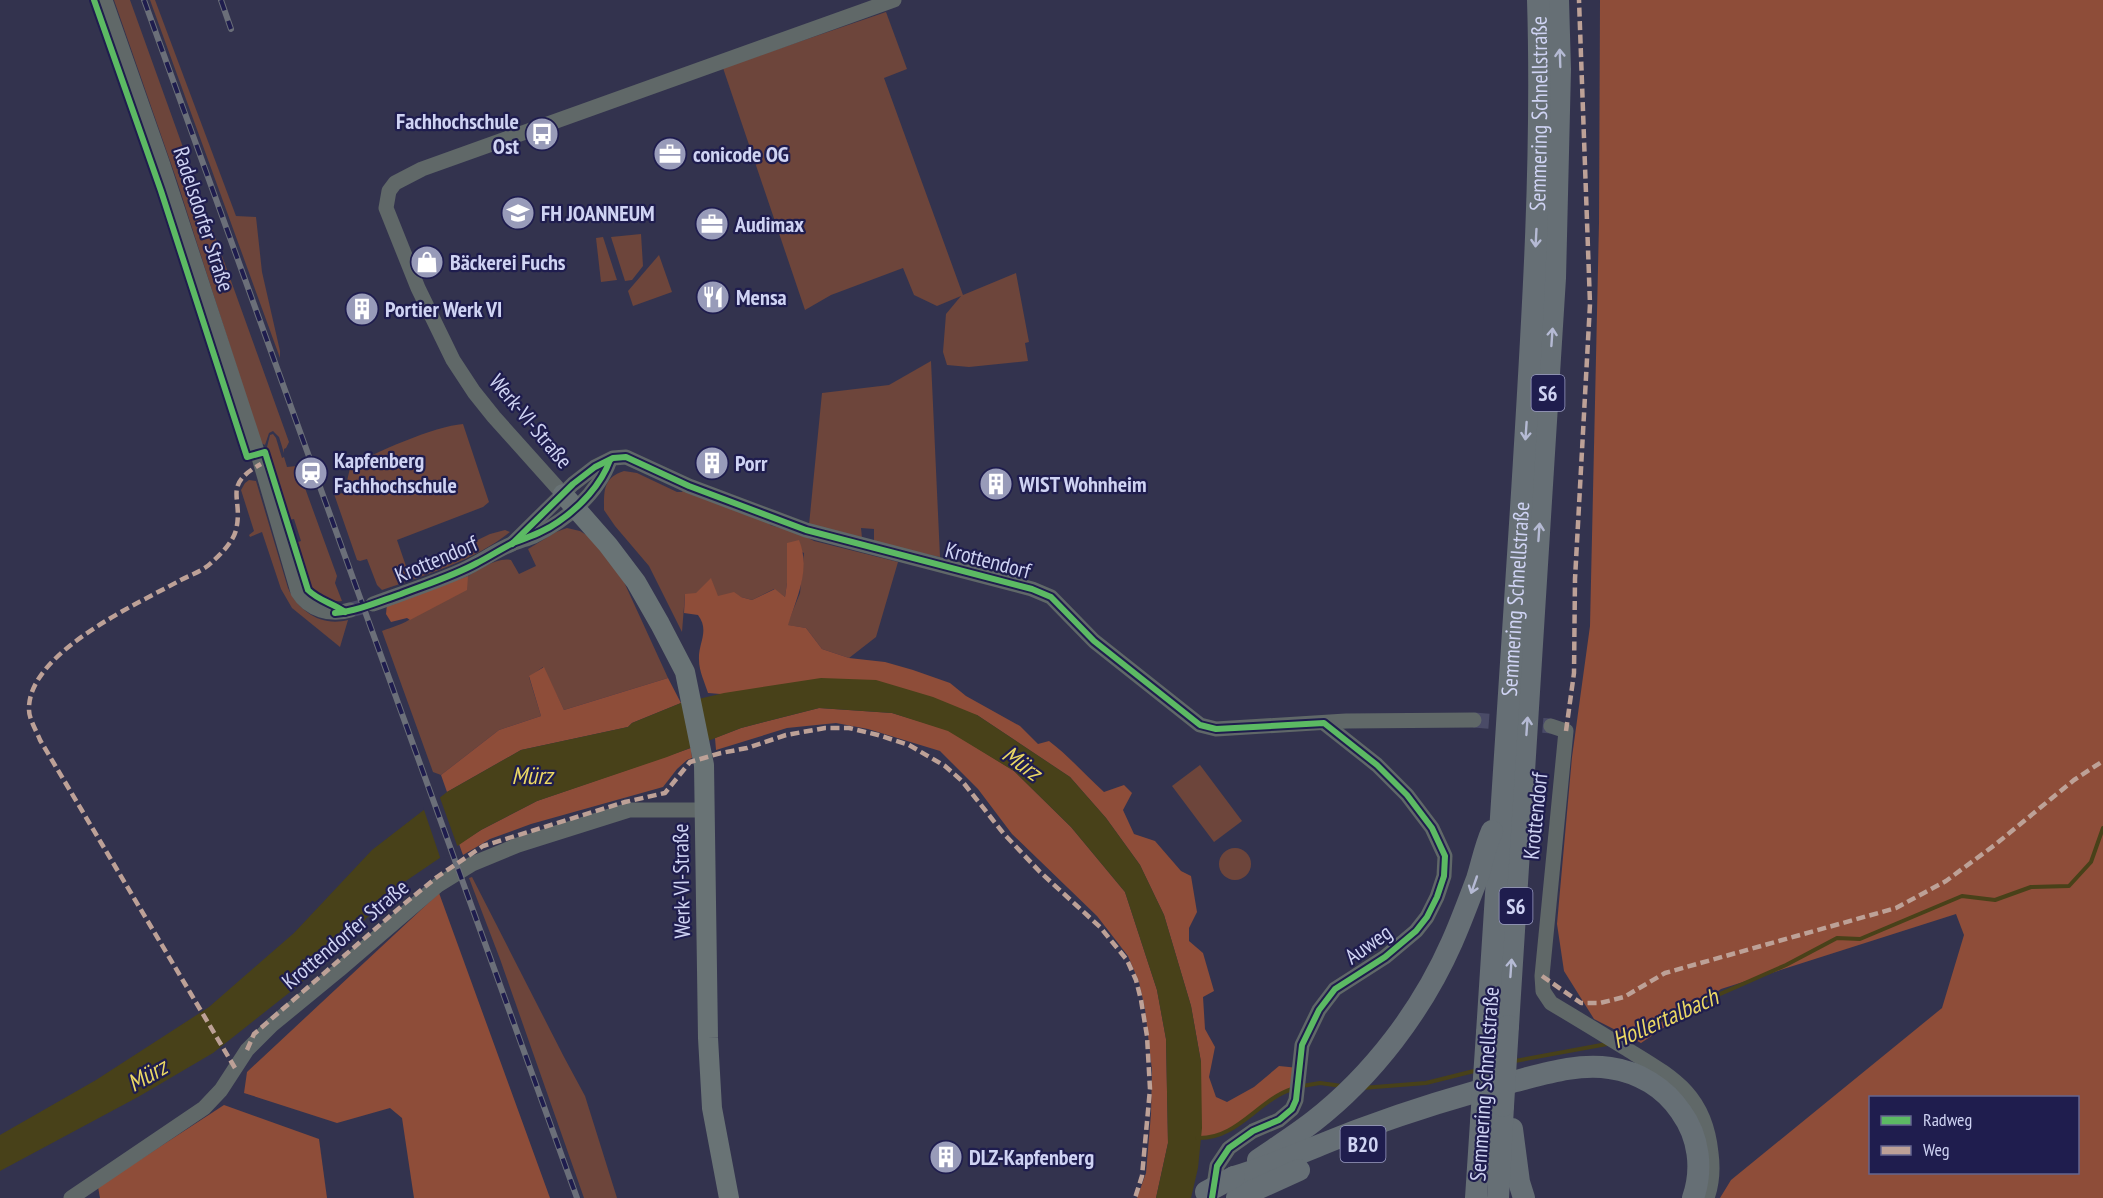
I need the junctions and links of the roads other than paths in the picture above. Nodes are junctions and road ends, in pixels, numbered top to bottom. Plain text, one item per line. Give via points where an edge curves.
1 (105, 0) edge
2 (894, 0) edge
3 (1538, 0) edge
4 (1558, 0) edge
5 (569, 501) junction
6 (373, 604) tunnel mouth
7 (350, 610) tunnel mouth
8 (1474, 720) tunnel mouth
9 (1324, 723) junction
10 (1551, 726) dead end
11 (704, 810) junction
12 (1501, 811) junction
13 (1497, 1029) junction
14 (1492, 1106) junction
15 (1235, 1188) edge
16 (71, 1198) edge
17 (729, 1198) edge
18 (1194, 1198) edge
19 (1212, 1198) edge
20 (1476, 1198) edge
21 (1498, 1198) edge
22 (1524, 1198) edge
23 (1677, 1198) edge
24 (1693, 1198) edge
25 (1707, 1198) edge

1 - 7 street, Radelsdorfer Straße via 258,454 298,592 322,610
2 - 5 street, Werk-VI-Straße via 422,169 395,183 389,191 386,208 453,360 482,403
3 -> 12 highway, Semmering Schnellstraße / S6 via 1537,218
13 -> 4 highway, Semmering Schnellstraße / S6 via 1555,278
5 - 6 street, Krottendorf via 551,527 531,538 461,571
5 - 9 street, Krottendorf via 598,484 611,459 634,459 689,486 814,532 1051,597 1094,641 1200,725 1216,729
5 - 11 main road, Werk-VI-Straße via 636,582 684,672 704,765
8 - 9 street, Krottendorf
9 - 19 street, Auweg via 1377,765 1407,795 1441,847 1445,856 1444,876 1427,917 1416,931 1385,957 1335,989 1319,1010 1302,1045 1292,1109 1229,1148 1217,1166
10 - 25 street, Krottendorf via 1566,731 1543,991 1551,1003 1677,1081 1694,1101 1705,1120 1712,1162
11 - 16 street, Krottendorfer Straße via 629,810 518,845 472,864 438,885 272,1025 204,1107
11 - 17 main road, Werk-VI-Straße via 711,1096
12 - 13 highway, Semmering Schnellstraße / S6
12 -> 15 highway via 1486,844 1466,909 1438,970 1408,1021 1338,1100
13 - 14 highway, Semmering Schnellstraße / S6, bridge
14 - 15 highway, B20 via 1363,1128 1268,1167
14 - 20 highway, Semmering Schnellstraße / S6
14 - 21 highway, Semmering Schnellstraße / S6
14 - 22 highway via 1513,1130
14 - 23 highway via 1583,1082 1613,1083 1641,1093 1663,1112 1677,1133 1684,1160
14 - 24 highway via 1565,1069 1612,1068 1640,1076 1667,1094 1692,1131 1699,1160
15 - 18 highway, B20, bridge

